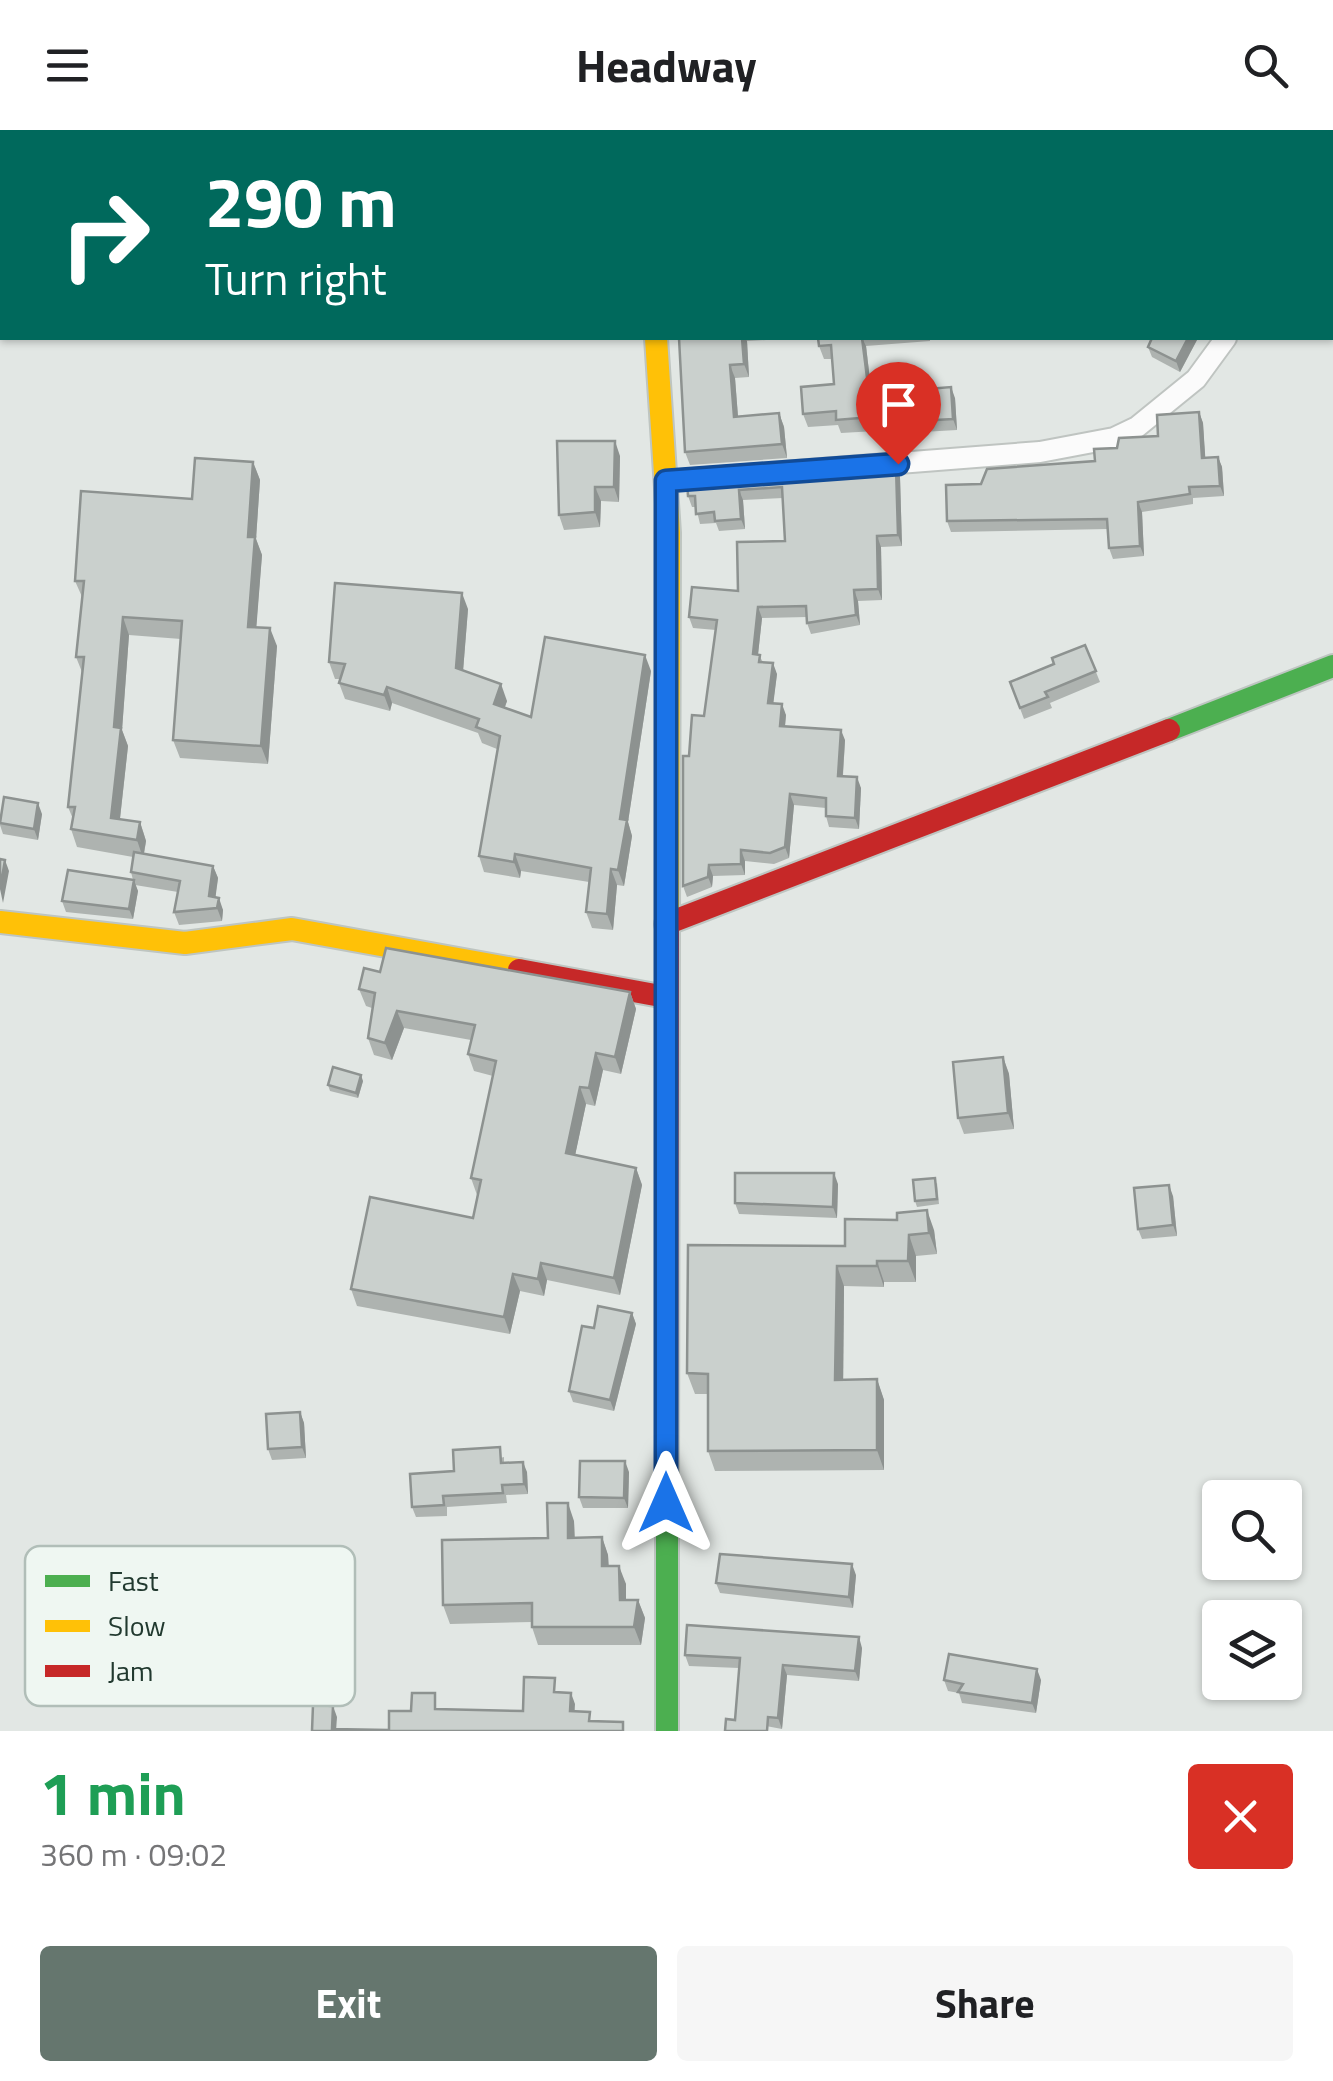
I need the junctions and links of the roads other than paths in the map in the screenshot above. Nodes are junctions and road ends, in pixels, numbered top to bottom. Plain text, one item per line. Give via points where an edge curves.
1 (656, 340) edge
2 (1225, 340) edge
3 (666, 481) junction
4 (1333, 666) edge
5 (0, 922) edge
6 (666, 924) junction
7 (666, 998) junction
8 (666, 1731) edge

1 - 3 main road
2 - 3 street via 1196,380 1114,438 1040,452
3 - 6 main road
4 - 6 main road
5 - 7 main road via 184,944 292,929
6 - 7 main road
7 - 8 main road

